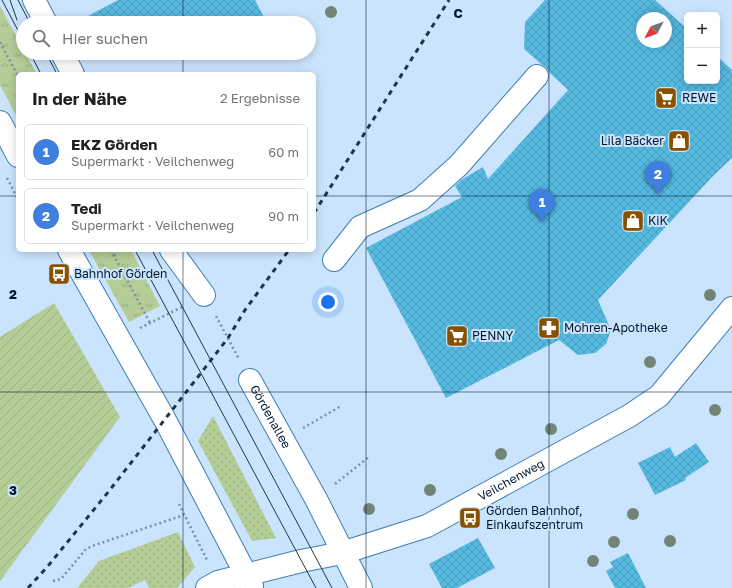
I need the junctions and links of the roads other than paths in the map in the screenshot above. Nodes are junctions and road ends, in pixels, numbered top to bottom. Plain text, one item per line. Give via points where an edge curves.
1 (34, 0) edge
2 (42, 16) edge
3 (66, 60) edge
4 (72, 72) edge
5 (537, 76) dead end
6 (0, 122) edge
7 (8, 156) edge
8 (70, 252) edge
9 (173, 252) edge
10 (334, 260) dead end
11 (204, 295) road end
12 (732, 308) edge
13 (250, 380) road end
14 (342, 553) junction
15 (249, 581) edge
16 (207, 588) edge
17 (361, 588) edge

1 - 2 street
3 - 4 street
5 - 10 street via 459,165 420,200 360,227
6 - 7 street
8 - 15 street via 165,420
9 - 11 street
12 - 14 street, Veilchenweg via 659,396 629,416 427,526
13 - 14 street, Gördenallee via 316,499
14 - 15 street, Veilchenweg
14 - 17 street, Gördenallee
15 - 16 street, Veilchenweg via 218,582

